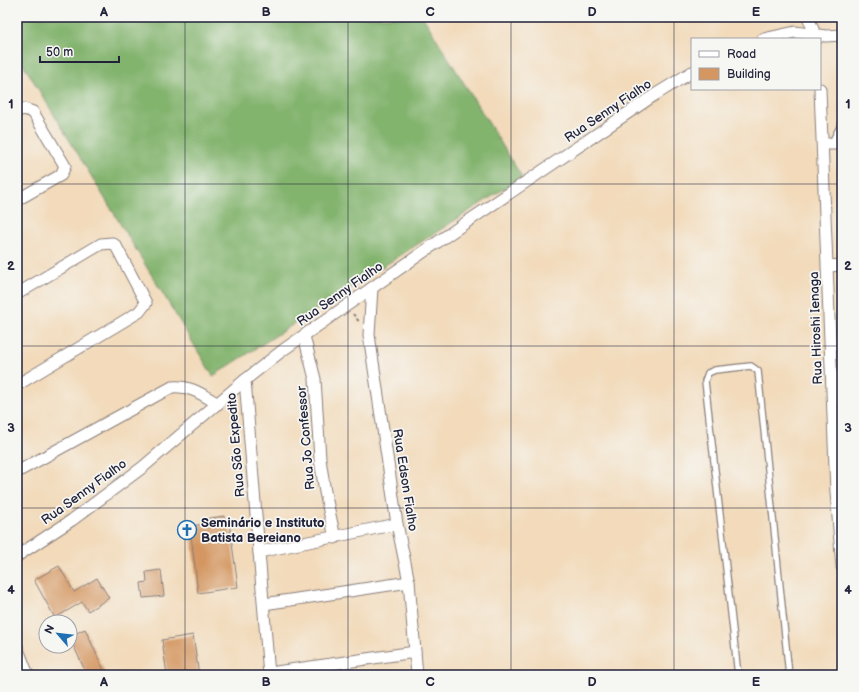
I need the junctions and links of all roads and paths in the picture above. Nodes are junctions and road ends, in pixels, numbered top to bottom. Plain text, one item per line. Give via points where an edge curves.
1 (808, 17) edge
2 (842, 35) edge
3 (816, 37) edge
4 (768, 38) edge
5 (691, 73) edge
6 (820, 90) edge
7 (17, 111) edge
8 (842, 123) edge
9 (832, 144) edge
10 (17, 200) edge
11 (842, 265) edge
12 (828, 266) junction
13 (372, 288) junction
14 (17, 294) edge
15 (347, 306) junction
16 (369, 335) junction
17 (304, 336) junction
18 (837, 378) edge
19 (245, 380) junction
20 (17, 385) edge
21 (218, 404) junction
22 (17, 472) edge
23 (839, 492) edge
24 (397, 524) junction
25 (335, 538) junction
26 (259, 552) junction
27 (17, 556) edge
28 (842, 567) edge
29 (409, 582) junction
30 (264, 604) junction
31 (17, 647) edge
32 (414, 652) junction
33 (269, 674) edge
34 (28, 675) edge
35 (417, 675) edge
36 (738, 675) edge
37 (789, 675) edge

1 - 3 street
2 - 3 street
3 - 4 street via 804,32 795,32
5 - 13 street, Rua Senny Fialho
6 - 9 street, Rua Hiroshi Ienaga
7 - 10 street via 24,109 33,112 65,166 61,175
8 - 9 lane
9 - 12 street, Rua Hiroshi Ienaga
11 - 12 street
12 - 18 street, Rua Hiroshi Ienaga
13 - 15 street, Rua Senny Fialho
13 - 16 street, Rua Edson Fialho
14 - 20 street via 101,244 112,243 146,299 144,308 139,312
15 - 16 path
15 - 17 street, Rua Senny Fialho
16 - 24 street, Rua Edson Fialho
17 - 19 street, Rua Senny Fialho
17 - 25 street, Rua Jo Confessor via 315,379 320,459
18 - 23 street, Rua Hiroshi Ienaga
19 - 21 street, Rua Senny Fialho
19 - 26 street, Rua São Expedito
21 - 22 street via 191,389 182,386 172,387
21 - 27 street, Rua Senny Fialho via 143,467 72,520
23 - 28 street, Rua Hiroshi Ienaga
24 - 25 street
24 - 29 street, Rua Edson Fialho
25 - 26 street
26 - 30 street, Rua São Expedito
29 - 30 street
29 - 32 street, Rua Edson Fialho
30 - 33 street, Rua São Expedito
31 - 34 street
32 - 33 street
32 - 35 street, Rua Edson Fialho
36 - 37 lane via 705,376 716,370 751,366 758,371

